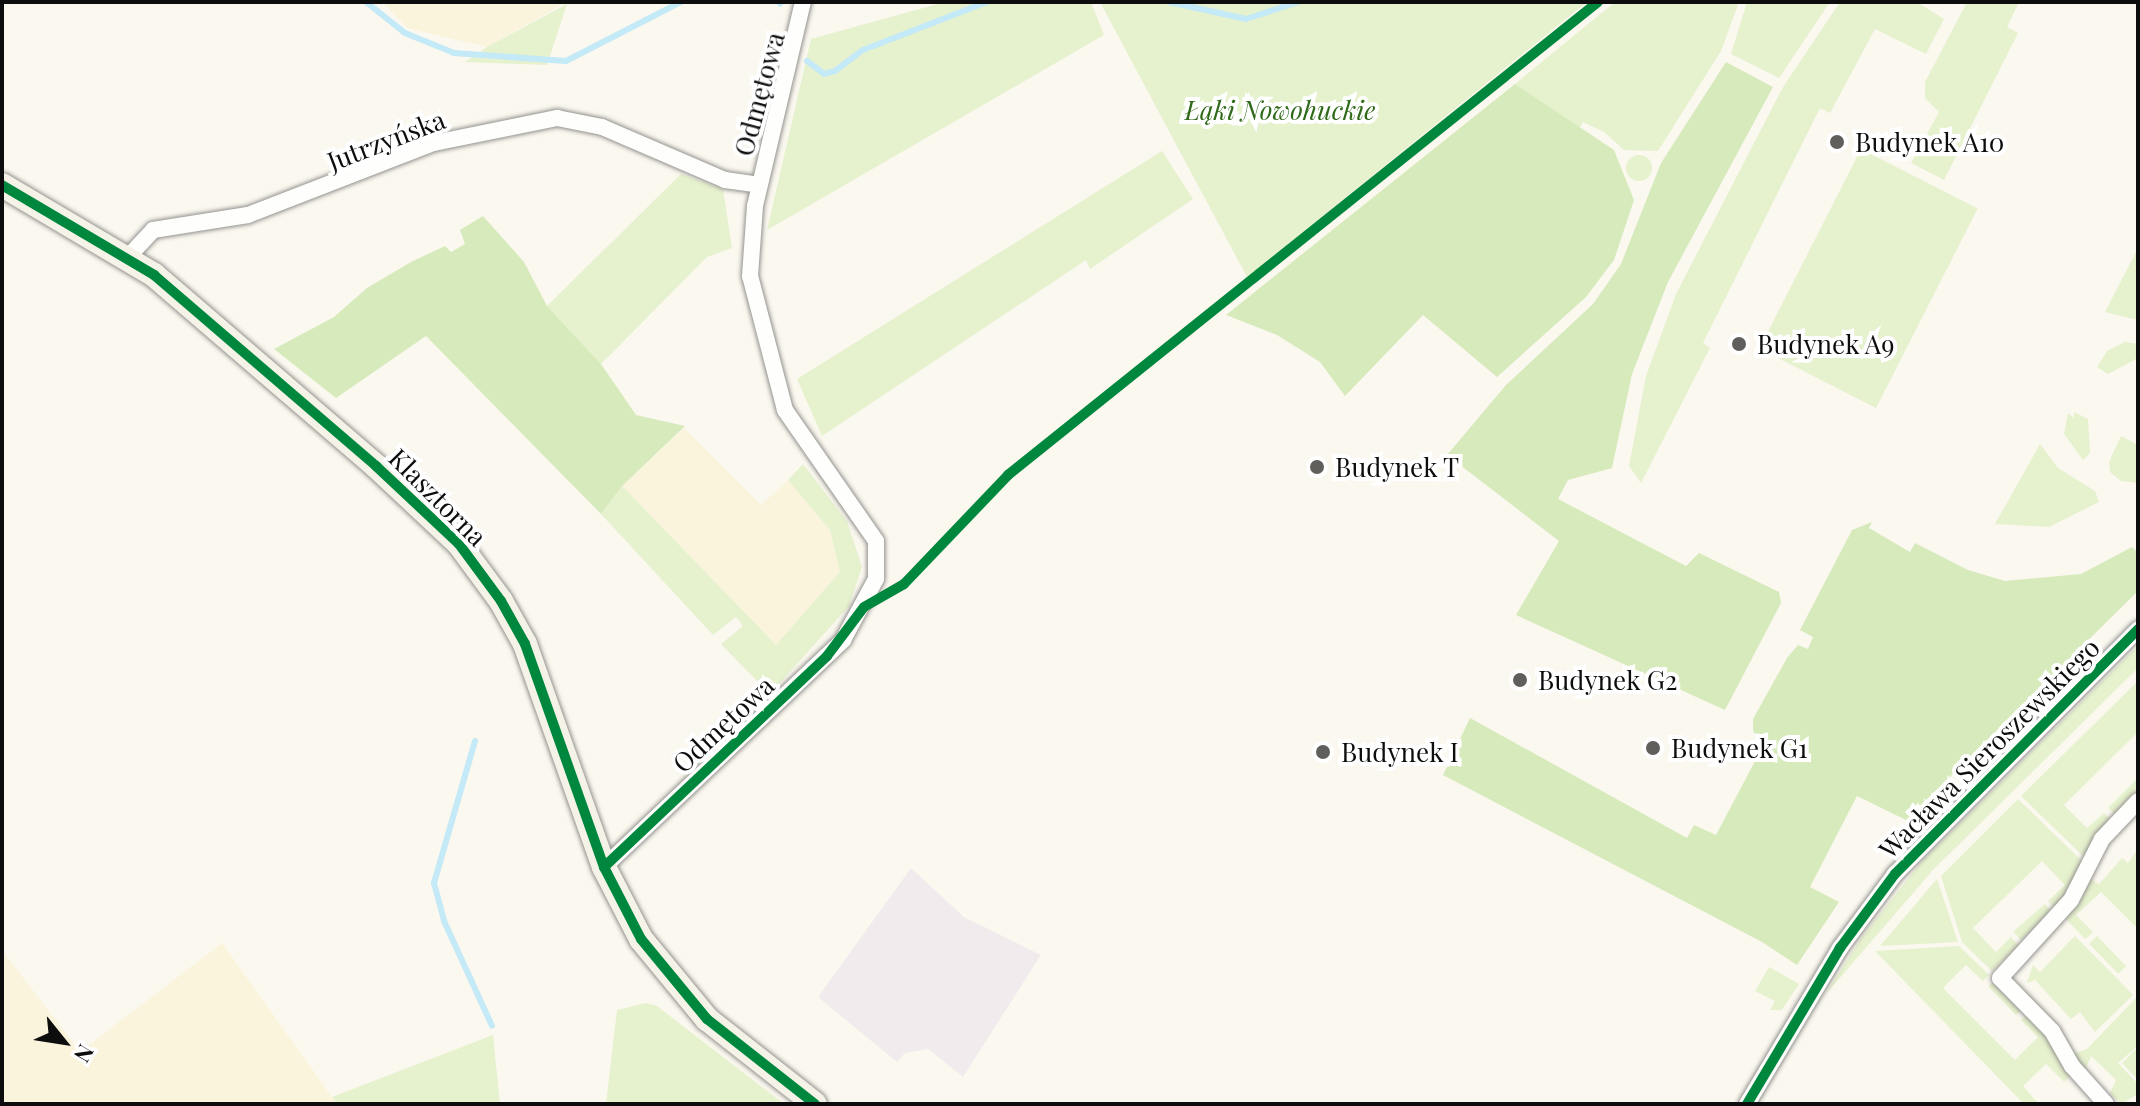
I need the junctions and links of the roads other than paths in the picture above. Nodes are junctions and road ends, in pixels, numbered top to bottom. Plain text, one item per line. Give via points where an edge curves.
1 (803, 2) edge
2 (2, 185) edge
3 (760, 185) junction
4 (128, 257) junction
5 (2138, 629) edge
6 (2138, 801) edge
7 (604, 867) junction
8 (1749, 1103) edge
9 (815, 1104) edge
10 (2106, 1104) edge

1 - 3 street, Odmętowa
2 - 4 street, Klasztorna
3 - 4 street, Jutrzyńska via 725,180 602,127 557,118 434,143 248,215 153,230
3 - 7 street, Odmętowa via 750,276 773,378 793,426 876,541 876,579 843,640
4 - 7 street, Klasztorna via 376,466 472,560 532,660
5 - 8 street, Wacława Sieroszewskiego via 1895,874 1840,948
6 - 10 street via 2102,839 2071,900 2000,978 2052,1031 2072,1066
7 - 9 street, Klasztorna via 641,939 689,1000 737,1046

